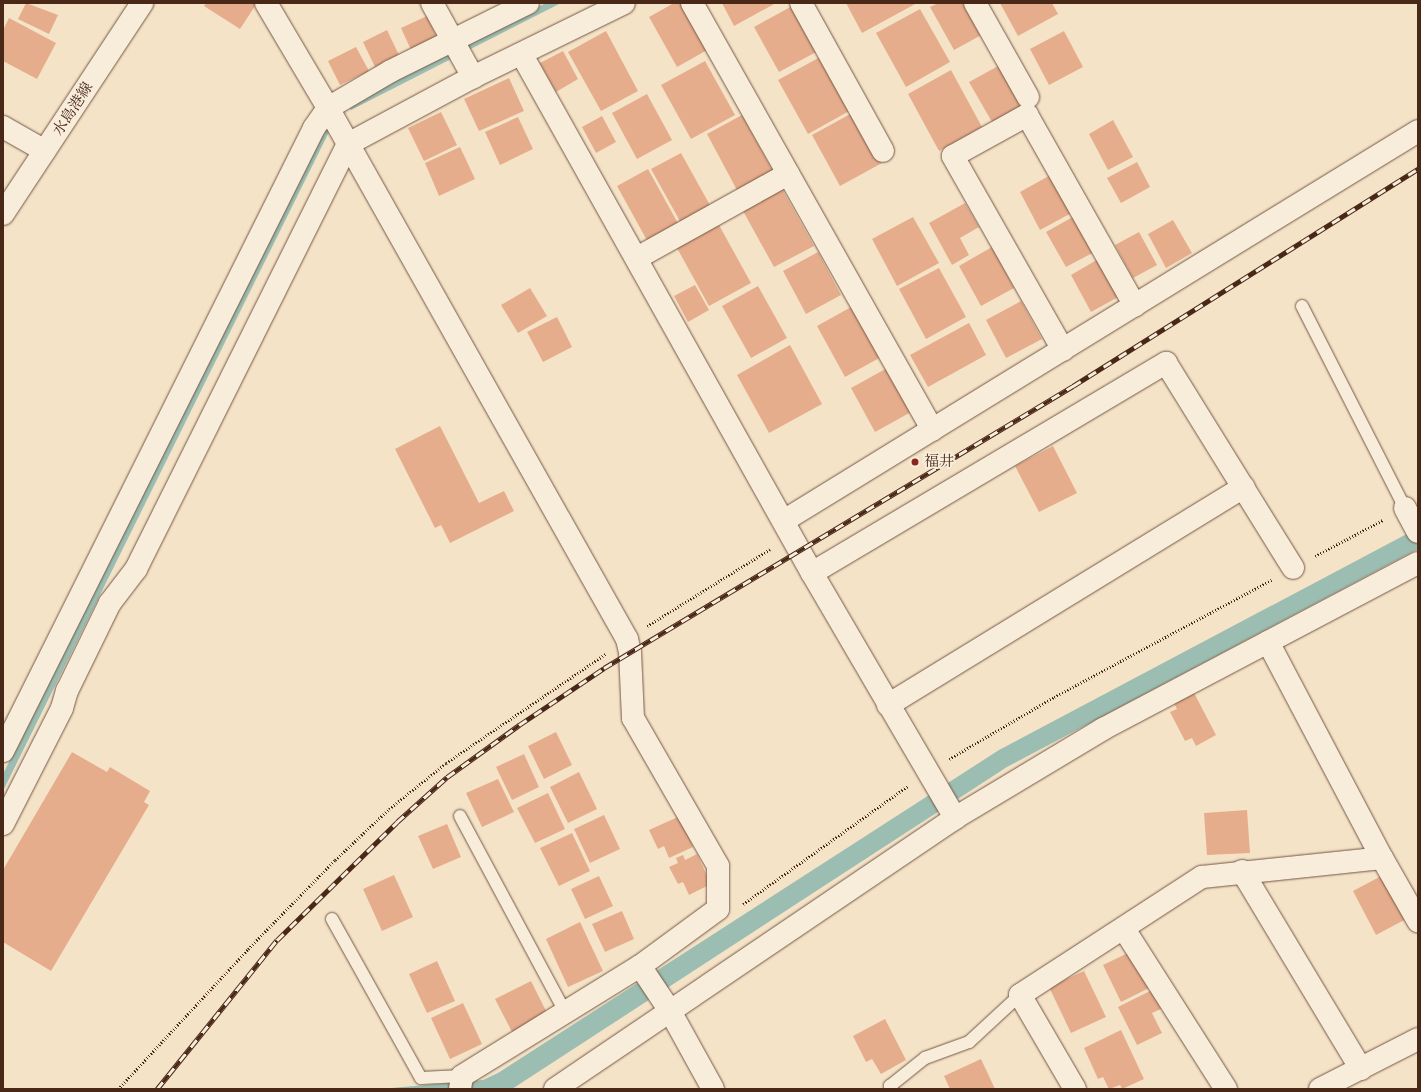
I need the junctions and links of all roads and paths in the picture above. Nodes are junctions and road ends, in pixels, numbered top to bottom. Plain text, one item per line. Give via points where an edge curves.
1 (142, 3) edge
2 (266, 3) edge
3 (432, 3) edge
4 (528, 3) edge
5 (624, 3) edge
6 (692, 3) edge
7 (801, 3) edge
8 (975, 3) edge
9 (462, 55) junction
10 (522, 55) junction
11 (1028, 97) dead end
12 (328, 108) junction
13 (3, 126) edge
14 (1418, 131) edge
15 (348, 144) junction
16 (45, 151) junction
17 (883, 151) dead end
18 (788, 174) junction
19 (3, 214) edge
20 (637, 258) junction
21 (1135, 306) junction
22 (1302, 306) dead end
23 (1062, 350) junction
24 (933, 430) junction
25 (1244, 487) junction
26 (1411, 519) edge
27 (788, 528) junction
28 (1418, 564) edge
29 (1293, 568) junction
30 (812, 572) junction
31 (626, 639) junction
32 (1268, 642) junction
33 (888, 705) junction
34 (3, 751) edge
35 (930, 777) junction
36 (953, 815) junction
37 (460, 816) dead end
38 (3, 824) edge
39 (1382, 858) junction
40 (1242, 871) junction
41 (718, 910) junction
42 (332, 919) dead end
43 (1418, 921) edge
44 (1124, 929) junction
45 (643, 969) junction
46 (1020, 995) junction
47 (667, 1008) junction
48 (565, 1012) junction
49 (1418, 1040) edge
50 (1361, 1069) junction
51 (461, 1082) edge
52 (888, 1088) edge
53 (118, 1089) edge
54 (555, 1089) edge
55 (713, 1089) edge
56 (1075, 1089) edge
57 (1226, 1089) edge
58 (1320, 1089) edge

1 - 16 street, 水島港線
2 - 12 street
3 - 9 street
4 - 9 street
5 - 10 street
6 - 18 street
7 - 17 street
8 - 11 street
9 - 10 street
9 - 12 street via 391,71
9 - 15 street
10 - 20 street
12 - 15 street
12 - 34 street via 314,128
13 - 16 street
14 - 21 street
15 - 31 street
15 - 38 street via 136,569 110,603 67,691 62,708
16 - 19 street, 水島港線
18 - 20 street
18 - 24 street
20 - 27 street
21 - 23 street
21 - 23 street via 1027,115 953,156
22 - 26 lane
23 - 24 street
24 - 27 street
25 - 29 street
25 - 30 street via 1166,363
25 - 33 street
26 - 29 path
27 - 30 street
27 - 31 path
28 - 32 street
29 - 35 path via 1054,697
30 - 33 street
31 - 41 street via 630,652 633,718 718,866
31 - 53 path via 446,763 389,809 248,949
32 - 36 street via 1103,729
32 - 39 street
33 - 35 street
35 - 36 street
35 - 41 path via 736,909
36 - 47 street
37 - 48 lane
39 - 40 street
39 - 43 street
40 - 44 street via 1202,877
40 - 50 street
41 - 45 street
42 - 51 lane via 421,1078
44 - 46 street
44 - 57 street
45 - 47 street
45 - 48 street
46 - 52 lane via 969,1042 925,1058
46 - 56 street
47 - 54 street
47 - 55 street
48 - 51 street
49 - 50 street
50 - 58 street

